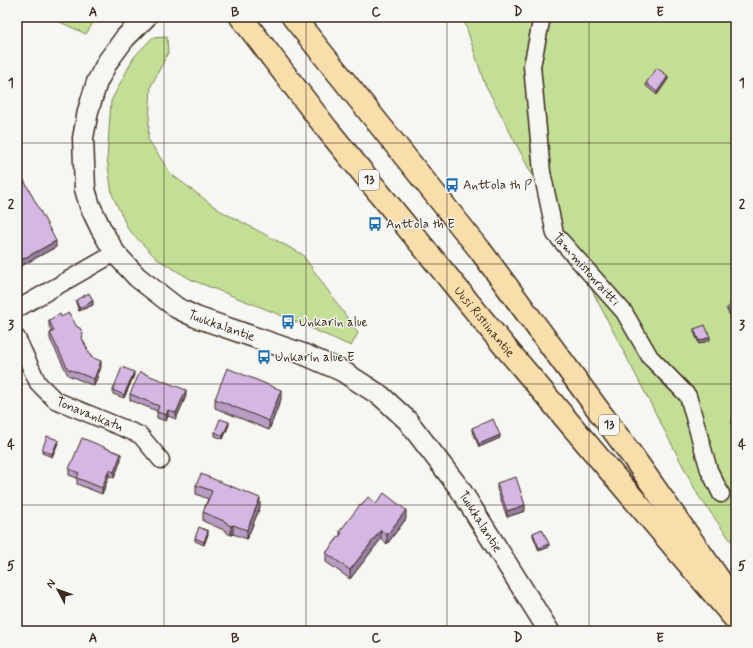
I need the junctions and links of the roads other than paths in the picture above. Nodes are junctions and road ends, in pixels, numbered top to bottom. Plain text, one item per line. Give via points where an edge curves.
1 (146, 17) edge
2 (240, 17) edge
3 (293, 17) edge
4 (542, 17) edge
5 (115, 253) junction
6 (17, 309) edge
7 (17, 338) edge
8 (161, 460) dead end
9 (721, 494) dead end
10 (736, 602) edge
11 (736, 620) edge
12 (549, 631) edge

1 - 5 street, Tuukkalantie via 108,60 97,82 83,138 85,189 100,229
2 - 11 highway, Uusi Ristiinantie / 13 via 327,129 500,341
3 - 10 highway, 13 via 480,250
4 - 9 street, Tammistonraitti via 532,66 542,172 555,234 624,312 650,357 688,396 709,470
5 - 6 street
5 - 12 street, Tuukkalantie via 137,277 178,308 196,317 303,354 342,371 381,396 407,420 460,489
7 - 8 street, Tonavankatu via 38,382 55,400 140,435

